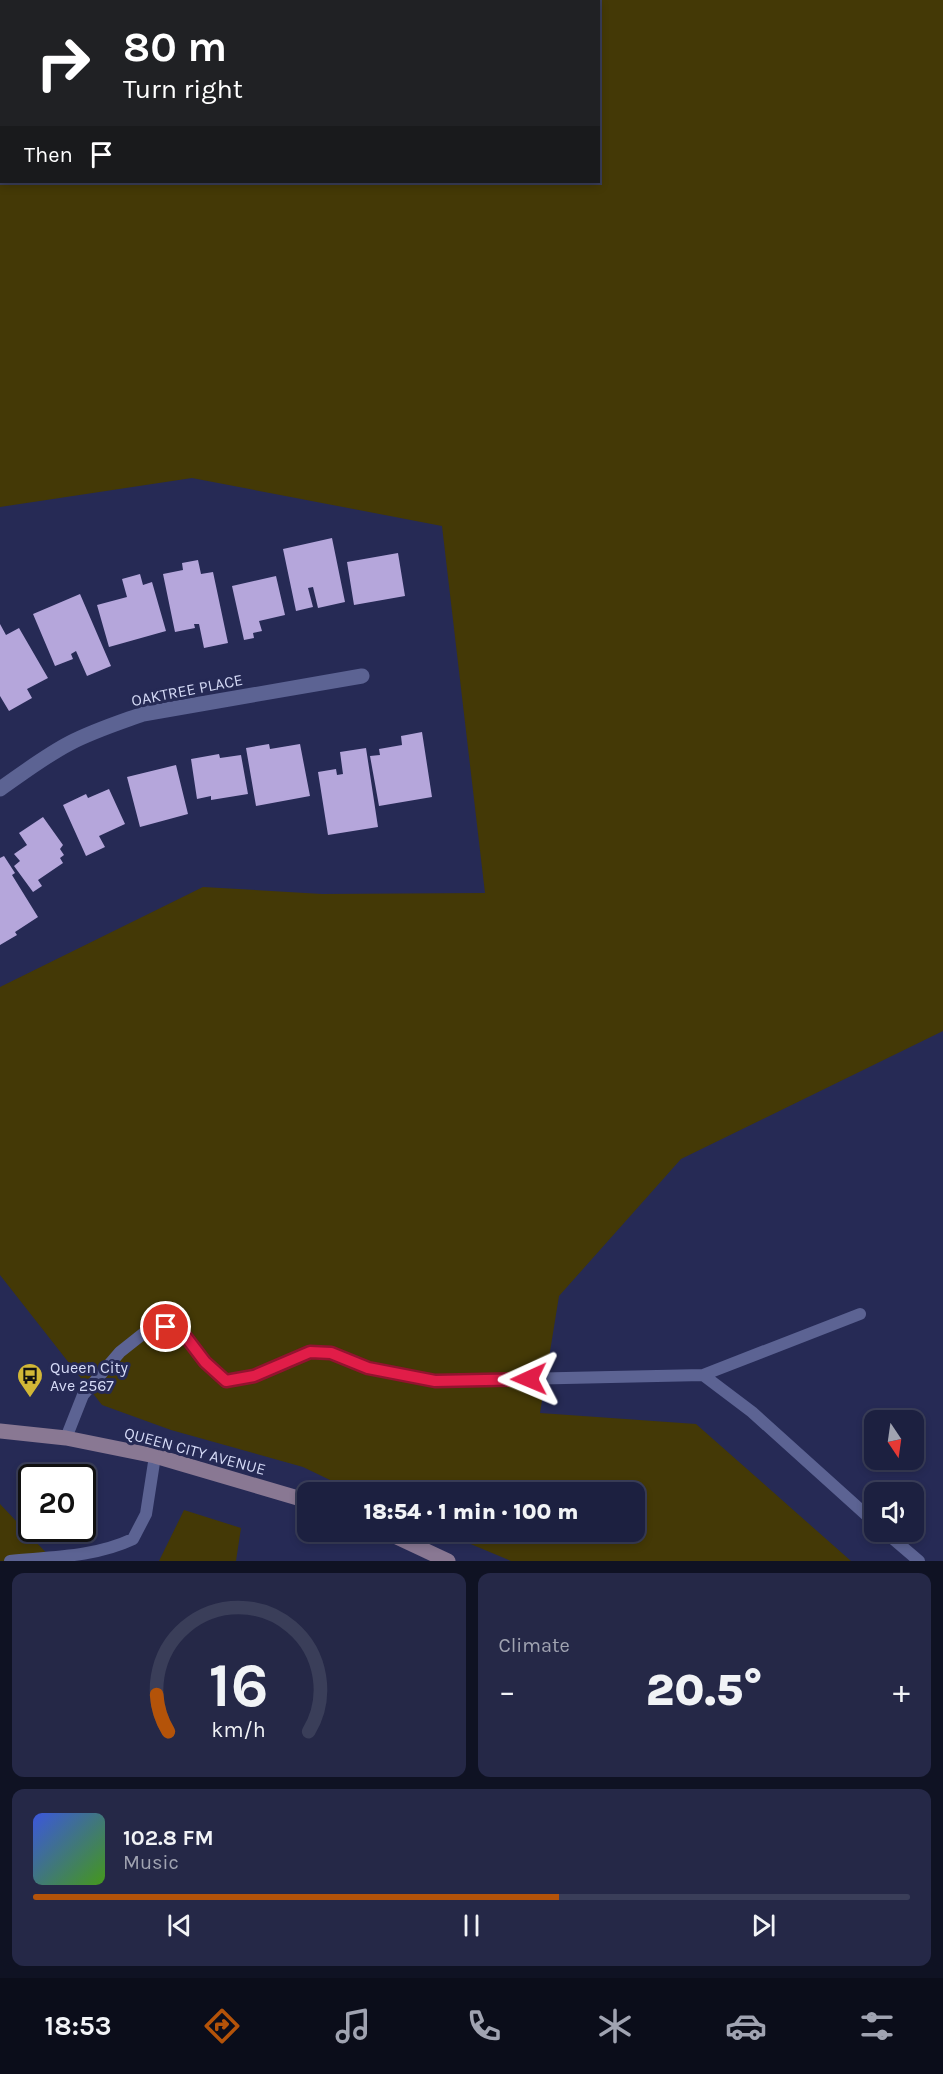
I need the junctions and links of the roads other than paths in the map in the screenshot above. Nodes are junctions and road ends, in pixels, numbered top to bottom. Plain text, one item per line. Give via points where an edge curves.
1 (362, 676) dead end
2 (0, 789) edge
3 (860, 1314) dead end
4 (703, 1375) junction
5 (0, 1431) edge
6 (66, 1438) junction
7 (155, 1456) junction
8 (297, 1498) edge
9 (864, 1513) edge
10 (408, 1542) edge
11 (897, 1542) edge
12 (10, 1561) edge
13 (448, 1561) edge
14 (919, 1561) edge

1 - 2 street, OAKTREE PLACE via 143,714 71,742
3 - 4 lane
4 - 6 lane via 435,1381 368,1368 331,1353 310,1352 254,1376 226,1381 186,1337 166,1327 144,1332 120,1352 83,1395
4 - 9 lane via 752,1412
5 - 6 main road, QUEEN CITY AVENUE
6 - 7 main road, QUEEN CITY AVENUE
7 - 8 main road, QUEEN CITY AVENUE
7 - 12 lane via 146,1514 134,1539 115,1548 82,1554
10 - 13 main road
11 - 14 lane

